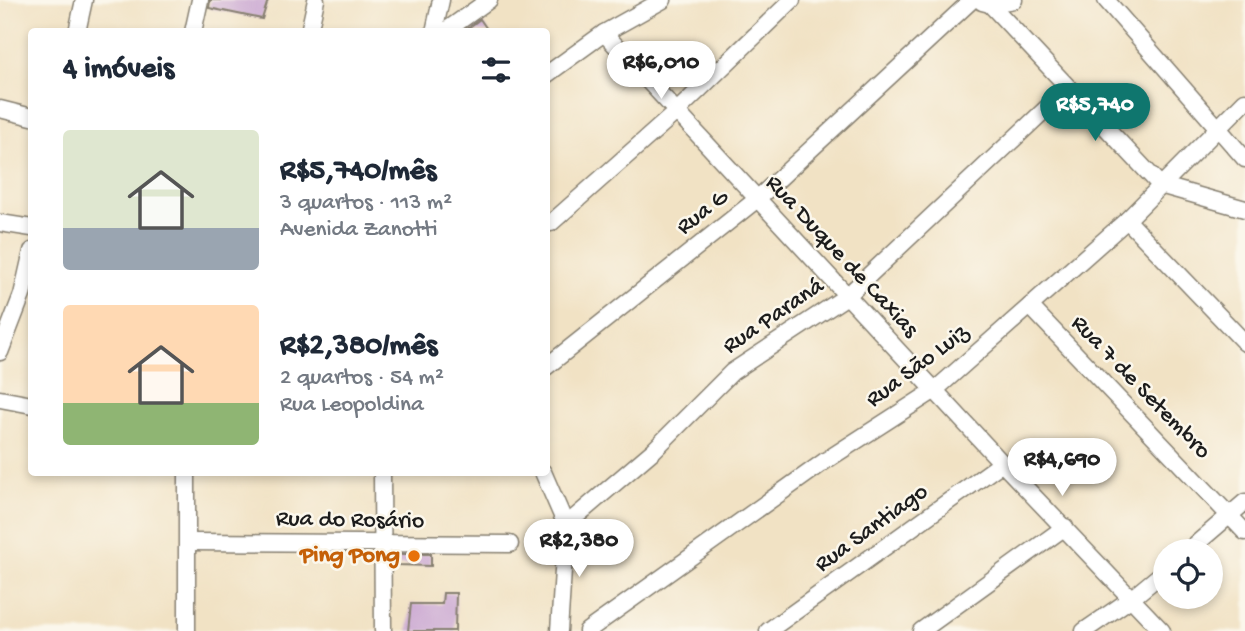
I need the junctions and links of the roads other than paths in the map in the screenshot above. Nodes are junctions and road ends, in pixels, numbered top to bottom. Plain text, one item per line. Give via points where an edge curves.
1 (84, 0) edge
2 (200, 0) edge
3 (317, 0) edge
4 (441, 0) edge
5 (489, 0) edge
6 (663, 0) edge
7 (792, 0) edge
8 (1014, 0) edge
9 (1105, 0) edge
10 (979, 1) edge
11 (78, 28) edge
12 (194, 28) edge
13 (310, 28) edge
14 (435, 28) edge
15 (450, 28) edge
16 (604, 33) junction
17 (550, 72) edge
18 (1068, 88) junction
19 (1245, 101) edge
20 (0, 110) edge
21 (675, 113) junction
22 (28, 116) edge
23 (1217, 129) junction
24 (1245, 159) edge
25 (1160, 185) junction
26 (756, 200) junction
27 (1245, 209) edge
28 (1127, 220) junction
29 (0, 223) edge
30 (551, 223) dead end
31 (28, 227) edge
32 (28, 269) edge
33 (847, 296) junction
34 (1030, 306) junction
35 (1245, 343) edge
36 (0, 352) edge
37 (550, 364) edge
38 (934, 390) junction
39 (0, 399) edge
40 (28, 404) edge
41 (1002, 463) junction
42 (187, 476) edge
43 (382, 476) edge
44 (545, 476) edge
45 (1245, 502) edge
46 (1230, 516) junction
47 (566, 525) junction
48 (1065, 527) junction
49 (1245, 532) edge
50 (1202, 539) edge
51 (190, 541) junction
52 (385, 544) junction
53 (510, 544) dead end
54 (1153, 581) edge
55 (1132, 598) junction
56 (187, 631) edge
57 (383, 631) edge
58 (559, 631) edge
59 (587, 631) edge
60 (768, 631) edge
61 (921, 631) edge
62 (1084, 631) edge
63 (1162, 631) edge

1 - 11 street
2 - 12 street
3 - 13 street
4 - 14 street
5 - 15 street
6 - 16 street
7 - 21 street
8 - 10 street
9 - 23 street
10 - 18 street
10 - 26 street, Rua G
16 - 17 street
16 - 21 street, Rua Duque de Caxias
18 - 25 street
18 - 33 street, Rua Paraná
19 - 23 street, Rua São Luiz
20 - 22 street
21 - 26 street, Rua Duque de Caxias
21 - 30 street
23 - 24 street
23 - 25 street, Rua São Luiz
25 - 27 street
25 - 28 street, Rua São Luiz
26 - 33 street, Rua Duque de Caxias
26 - 37 street, Rua G
28 - 34 street, Rua São Luiz
28 - 35 street
29 - 31 street
32 - 36 street
33 - 38 street, Rua Duque de Caxias
33 - 47 street, Rua Paraná via 732,372 654,450
34 - 38 street, Rua São Luiz
34 - 46 street, Rua 7 de Setembro
38 - 41 street, Rua Duque de Caxias
38 - 59 street, Rua São Luiz via 825,461
39 - 40 street
41 - 48 street, Rua Duque de Caxias
41 - 60 street, Rua Santiago
42 - 51 street
43 - 52 street
44 - 47 street
45 - 46 street
46 - 49 street, Rua 7 de Setembro
46 - 50 street
47 - 58 street
48 - 55 street, Rua Duque de Caxias
48 - 61 street
51 - 52 street, Rua do Rosário
51 - 56 street
52 - 53 street, Rua do Rosário
52 - 57 street
54 - 55 street
55 - 62 street
55 - 63 street, Rua Duque de Caxias

